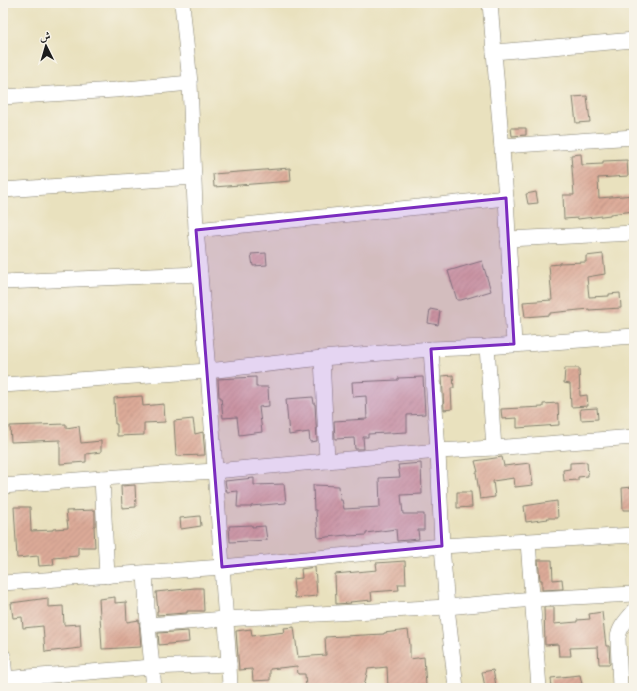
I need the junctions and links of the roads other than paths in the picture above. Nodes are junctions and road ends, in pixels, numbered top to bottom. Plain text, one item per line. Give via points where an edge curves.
1 (182, 3) edge
2 (490, 3) edge
3 (634, 40) edge
4 (494, 52) junction
5 (190, 83) junction
6 (3, 97) edge
7 (634, 137) edge
8 (502, 146) junction
9 (194, 177) junction
10 (3, 190) edge
11 (506, 198) junction
12 (196, 230) junction
13 (634, 233) edge
14 (508, 239) junction
15 (200, 274) junction
16 (3, 282) edge
17 (634, 336) edge
18 (514, 344) junction
19 (487, 347) junction
20 (431, 349) junction
21 (322, 358) junction
22 (208, 371) junction
23 (3, 385) edge
24 (634, 437) edge
25 (494, 448) junction
26 (438, 451) junction
27 (327, 461) junction
28 (215, 471) junction
29 (102, 478) junction
30 (3, 486) edge
31 (634, 535) edge
32 (528, 542) junction
33 (442, 546) junction
34 (222, 567) junction
35 (145, 573) junction
36 (107, 576) junction
37 (3, 583) edge
38 (634, 594) edge
39 (532, 598) junction
40 (447, 607) junction
41 (634, 611) edge
42 (225, 619) junction
43 (148, 625) junction
44 (3, 656) edge
45 (229, 664) junction
46 (152, 667) junction
47 (4, 682) edge
48 (154, 688) edge
49 (230, 688) edge
50 (456, 688) edge
51 (539, 688) edge
52 (620, 688) edge

1 - 5 street
2 - 4 street
3 - 4 street
4 - 8 street
5 - 6 street
5 - 9 street
7 - 8 street
8 - 11 street
9 - 10 street
9 - 12 street
11 - 12 street
11 - 14 street
12 - 15 street
13 - 14 street
14 - 18 street
15 - 16 street
15 - 22 street
17 - 18 street
18 - 19 street
19 - 20 street
19 - 25 street
20 - 21 street
20 - 26 street
21 - 22 street
21 - 27 street
22 - 23 street
22 - 28 street
24 - 25 street
25 - 26 street
26 - 27 street
26 - 33 street
27 - 28 street
28 - 29 street
28 - 34 street
29 - 30 street
29 - 36 street
31 - 32 street
32 - 33 street
32 - 39 street
33 - 34 street
33 - 40 street
34 - 35 street
34 - 42 street
35 - 36 street
35 - 43 street
36 - 37 street
38 - 39 street
39 - 40 street
39 - 51 street
40 - 42 street
40 - 50 street
41 - 52 street via 618,633
42 - 43 street
42 - 45 street
43 - 46 street
44 - 47 street
45 - 46 street
45 - 49 street
46 - 47 street
46 - 48 street

